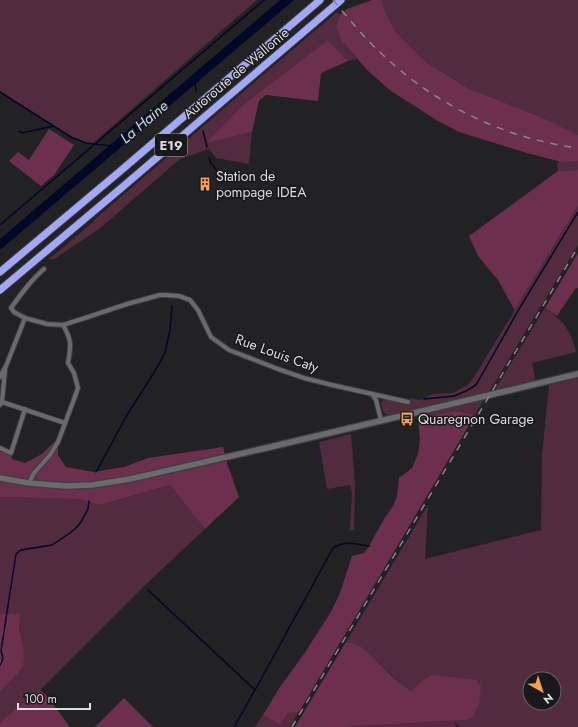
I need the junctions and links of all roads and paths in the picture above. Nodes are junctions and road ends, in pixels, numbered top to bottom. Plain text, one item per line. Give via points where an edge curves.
1 (320, 0) edge
2 (341, 0) edge
3 (44, 269) dead end
4 (0, 272) edge
5 (0, 290) edge
6 (25, 318) junction
7 (63, 325) junction
8 (6, 366) junction
9 (578, 374) edge
10 (0, 377) edge
11 (371, 394) junction
12 (408, 402) dead end
13 (1, 404) edge
14 (25, 409) junction
15 (381, 420) junction
16 (65, 424) junction
17 (0, 448) edge
18 (0, 478) edge
19 (29, 483) junction

1 - 4 highway, Autoroute de Wallonie / E19
2 - 5 highway, Autoroute de Wallonie / E19
3 - 6 street, Rue Louis Caty via 11,308
6 - 7 street, Rue Louis Caty
6 - 8 street
7 - 11 street, Rue Louis Caty via 160,295 180,296 193,303 211,337 229,350 304,378
7 - 16 street via 71,345 68,363 78,388
8 - 10 street
8 - 13 street
9 - 15 main road
11 - 12 street, Rue Louis Caty
11 - 15 street via 376,400
13 - 14 street
14 - 16 street
14 - 17 street via 11,453
15 - 19 main road via 130,479 92,485
16 - 19 street via 54,449
18 - 19 main road

